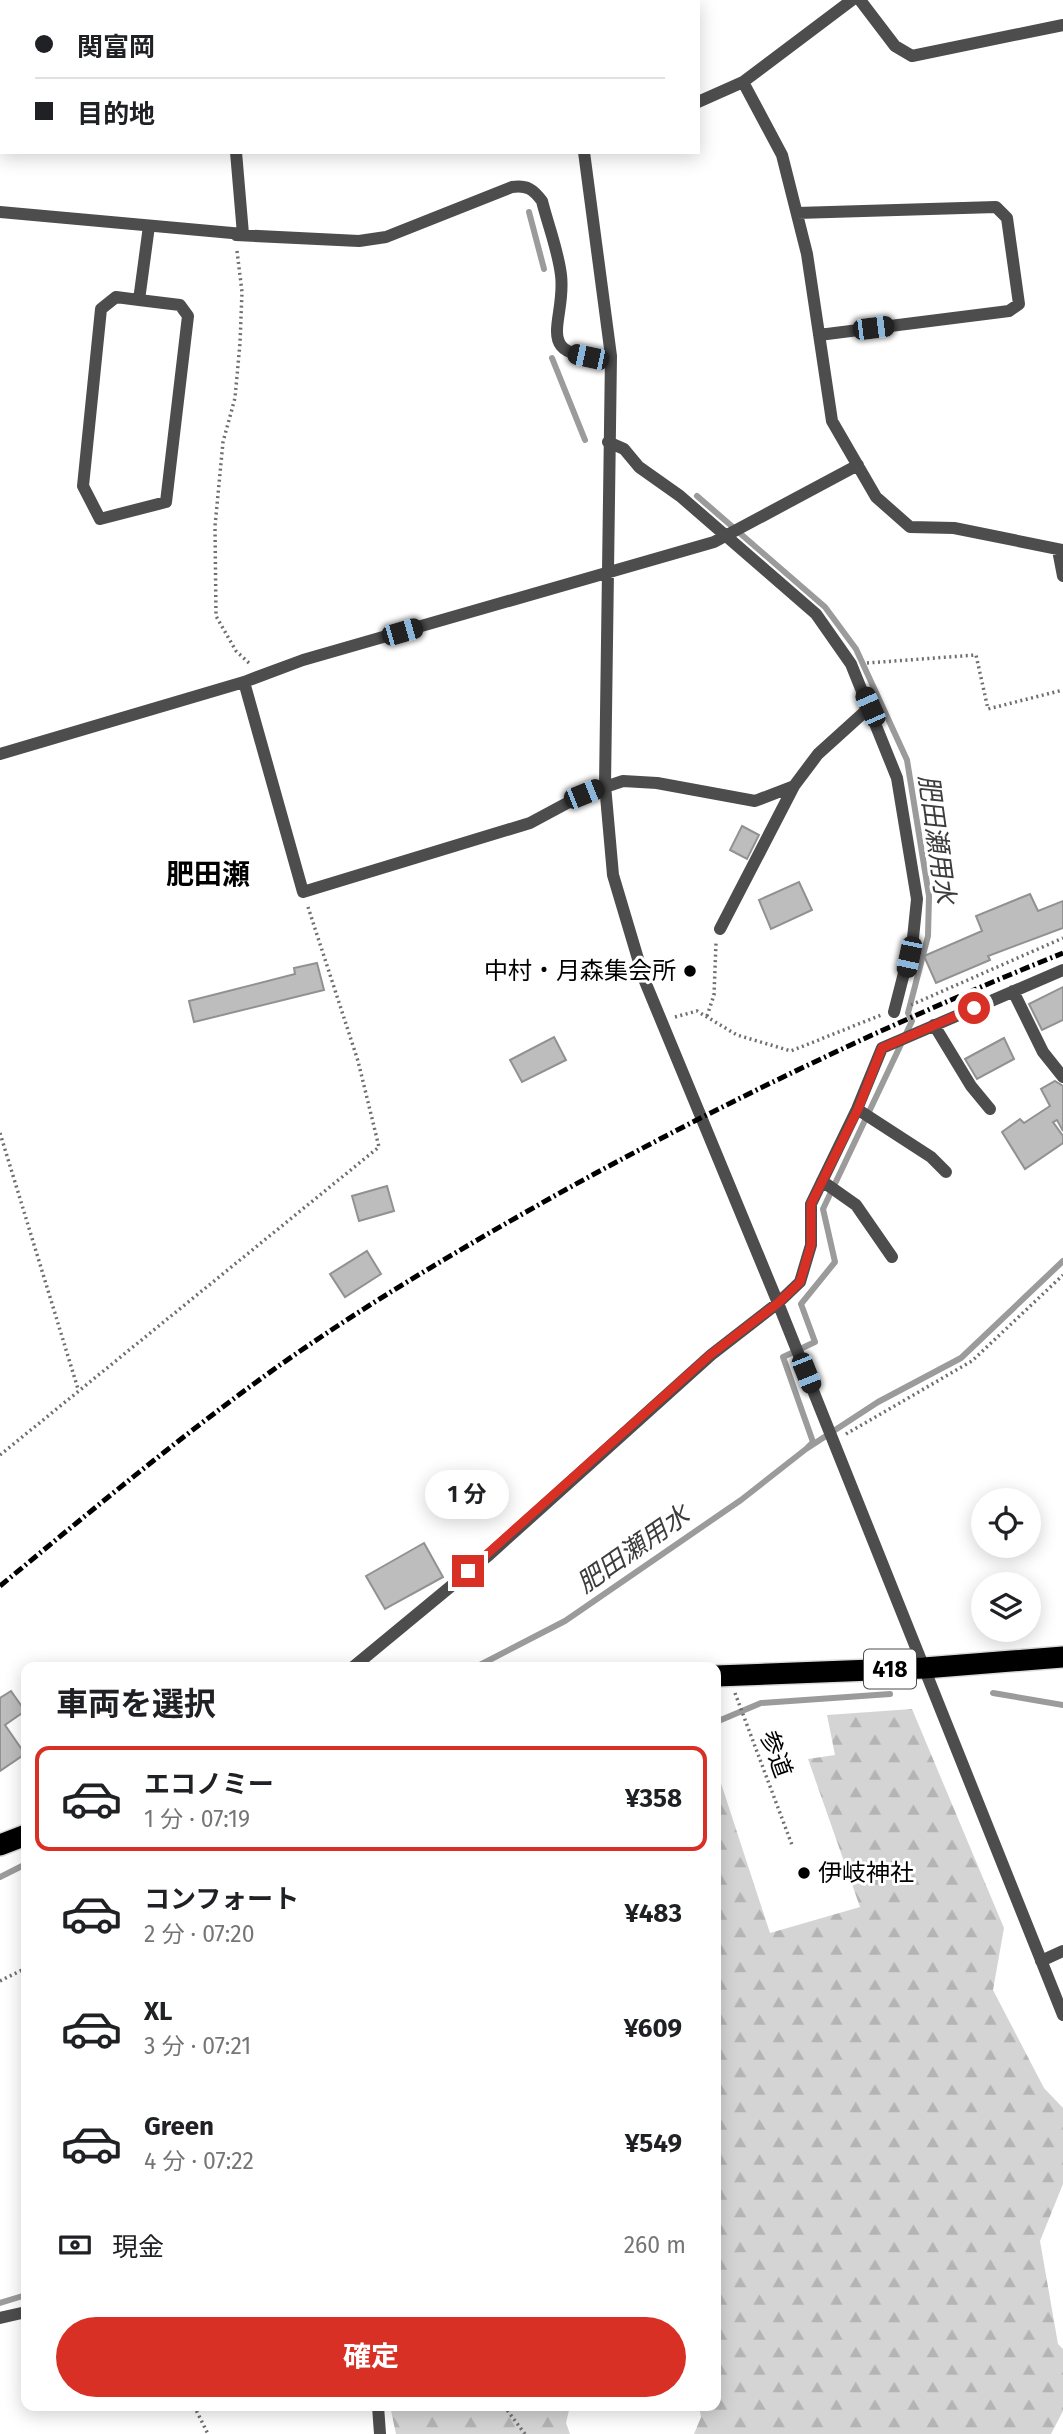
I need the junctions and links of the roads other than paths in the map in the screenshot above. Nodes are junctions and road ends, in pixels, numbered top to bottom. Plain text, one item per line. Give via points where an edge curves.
1 (852, 0) edge
2 (860, 0) edge
3 (1063, 25) edge
4 (743, 82) junction
5 (700, 102) edge
6 (236, 154) edge
7 (584, 154) edge
8 (0, 212) edge
9 (797, 213) junction
10 (149, 226) junction
11 (239, 234) junction
12 (139, 300) junction
13 (819, 335) junction
14 (611, 356) junction
15 (608, 442) junction
16 (858, 465) junction
17 (727, 537) junction
18 (1060, 550) edge
19 (609, 572) junction
20 (1063, 576) edge
21 (244, 682) junction
22 (870, 707) junction
23 (0, 754) edge
24 (606, 785) junction
25 (794, 786) junction
26 (720, 929) road end
27 (1063, 970) edge
28 (1013, 991) junction
29 (894, 1013) road end
30 (934, 1025) junction
31 (1063, 1077) edge
32 (858, 1109) junction
33 (990, 1109) dead end
34 (946, 1172) dead end
35 (822, 1181) junction
36 (892, 1257) dead end
37 (778, 1303) junction
38 (1063, 1657) edge
39 (359, 1662) edge
40 (924, 1668) junction
41 (722, 1675) edge
42 (21, 1837) edge
43 (0, 1845) edge
44 (1063, 1951) edge
45 (1041, 1961) junction
46 (1063, 2015) edge
47 (21, 2313) edge
48 (0, 2318) edge
49 (378, 2411) edge
50 (380, 2434) edge

1 - 4 street
2 - 3 street via 895,46 912,56
4 - 5 street
4 - 9 street via 782,155
6 - 11 street
7 - 14 street
8 - 10 street
9 - 13 street
9 - 13 street via 996,207 1007,218 1019,304 1009,311
10 - 11 street
10 - 12 street
11 - 14 street via 359,242 386,237 524,185 542,201 561,275 554,328 561,344 572,354
12 - 12 street via 180,305 188,316 166,502 100,519 83,486 102,309 116,297
13 - 16 street via 832,421
14 - 15 street
15 - 17 street via 624,449 639,467
15 - 19 street
16 - 17 street
16 - 18 street via 876,497 910,527 954,528
17 - 19 street
17 - 22 street via 816,614 851,664
18 - 20 street
19 - 21 street via 303,660
19 - 24 street
21 - 23 street
21 - 24 street via 303,892 530,823
22 - 25 street via 818,754
22 - 29 street via 897,778 916,899 913,937
24 - 25 street via 657,783 755,801
24 - 37 street via 613,875 629,933
25 - 26 street
27 - 28 street
28 - 30 street
28 - 31 street via 1043,1052
30 - 32 street via 882,1048
30 - 33 street
32 - 34 street
32 - 35 street
35 - 36 street via 856,1205
35 - 37 street via 811,1204 811,1245 800,1282
37 - 39 street via 710,1355 490,1553
37 - 40 street
38 - 40 highway, 418
40 - 41 highway, 418
40 - 45 street
42 - 43 highway
44 - 45 street
45 - 46 street
47 - 48 street
49 - 50 street

